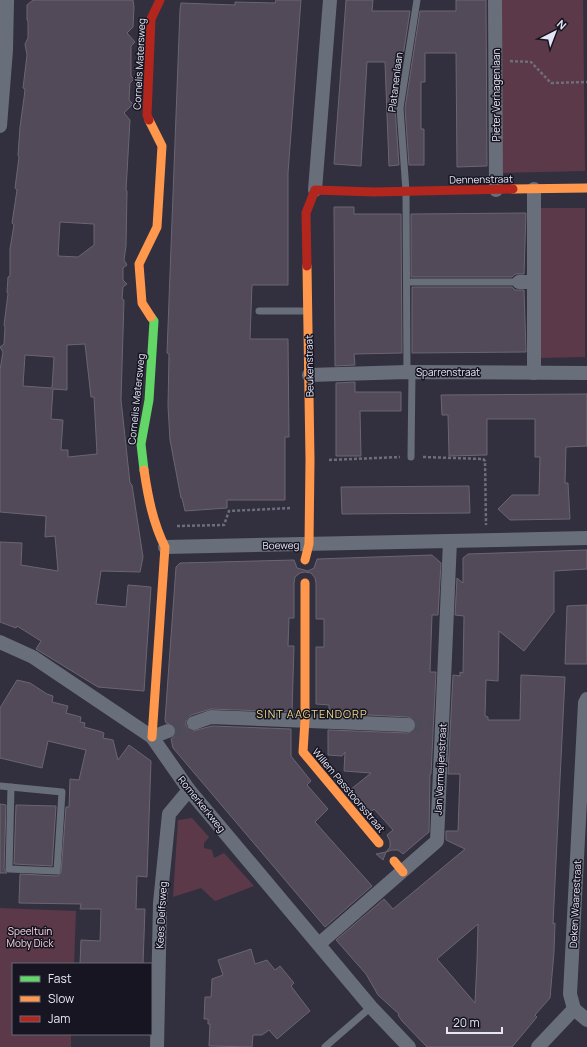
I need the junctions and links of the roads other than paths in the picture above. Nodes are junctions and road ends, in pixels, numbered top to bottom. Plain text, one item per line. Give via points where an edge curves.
1 (7, 0) edge
2 (160, 0) edge
3 (330, 0) edge
4 (417, 0) edge
5 (495, 0) edge
6 (0, 126) edge
7 (587, 188) edge
8 (534, 189) junction
9 (315, 190) junction
10 (496, 190) junction
11 (406, 191) junction
12 (407, 282) junction
13 (519, 282) joint
14 (534, 282) junction
15 (259, 311) dead end
16 (308, 311) junction
17 (410, 372) junction
18 (534, 373) junction
19 (587, 373) edge
20 (309, 375) junction
21 (411, 457) road end
22 (587, 538) edge
23 (450, 541) junction
24 (309, 544) junction
25 (165, 547) junction
26 (305, 560) dead end
27 (305, 583) dead end
28 (0, 642) edge
29 (587, 698) edge
30 (305, 720) junction
31 (194, 722) tunnel mouth
32 (408, 725) tunnel mouth
33 (168, 732) tunnel mouth
34 (152, 737) junction
35 (0, 786) edge
36 (11, 787) junction
37 (189, 790) junction
38 (379, 843) dead end
39 (394, 861) dead end
40 (403, 872) junction
41 (318, 944) junction
42 (371, 1008) junction
43 (574, 1009) junction
44 (587, 1020) edge
45 (157, 1047) edge
46 (325, 1047) edge
47 (409, 1047) edge
48 (538, 1047) edge

1 - 6 street
2 - 25 street, Cornelis Matersweg via 151,19 147,115 162,146 157,227 139,264 142,303 154,321 149,400 141,444 148,496 158,533
3 - 9 street, Beukenstraat
4 - 11 lane, Platanenlaan via 400,108
5 - 10 street, Pieter Verhagenlaan
7 - 8 street, Dennenstraat
8 - 10 street, Dennenstraat
8 - 14 street
9 - 11 street, Dennenstraat
9 - 16 street, Beukenstraat via 306,213
10 - 11 street, Dennenstraat
11 - 12 lane, Platanenlaan
12 - 13 lane
12 - 17 lane, Platanenlaan
13 - 14 street
14 - 18 street
15 - 16 lane
16 - 20 street, Beukenstraat
17 - 18 street, Sparrenstraat
17 - 20 street, Sparrenstraat
17 - 21 lane, Platanenlaan
18 - 19 street, Sparrenstraat
20 - 24 street, Beukenstraat
22 - 23 street, Boeweg
23 - 24 street, Boeweg
23 - 40 street, Jan Vermeijenstraat via 437,727 437,841
24 - 25 street, Boeweg
24 - 26 street
25 - 34 street
27 - 30 street, Willem Passtoorsstraat
28 - 34 street, Romerkerkweg via 33,658
29 - 43 street, Deken Waarestraat via 570,994
30 - 31 street via 211,717
30 - 32 street
30 - 38 street, Willem Passtoorsstraat via 303,752
33 - 34 street
34 - 37 street, Romerkerkweg
35 - 36 lane
36 - 36 lane via 62,792 57,871 9,869
37 - 41 street, Romerkerkweg
37 - 45 street, Kees Delfsweg via 169,814 160,903
39 - 40 street
40 - 41 street, Jan Vermeijenstraat
41 - 42 street, Romerkerkweg
42 - 46 lane
42 - 47 street, Romerkerkweg
43 - 44 street
43 - 48 street

